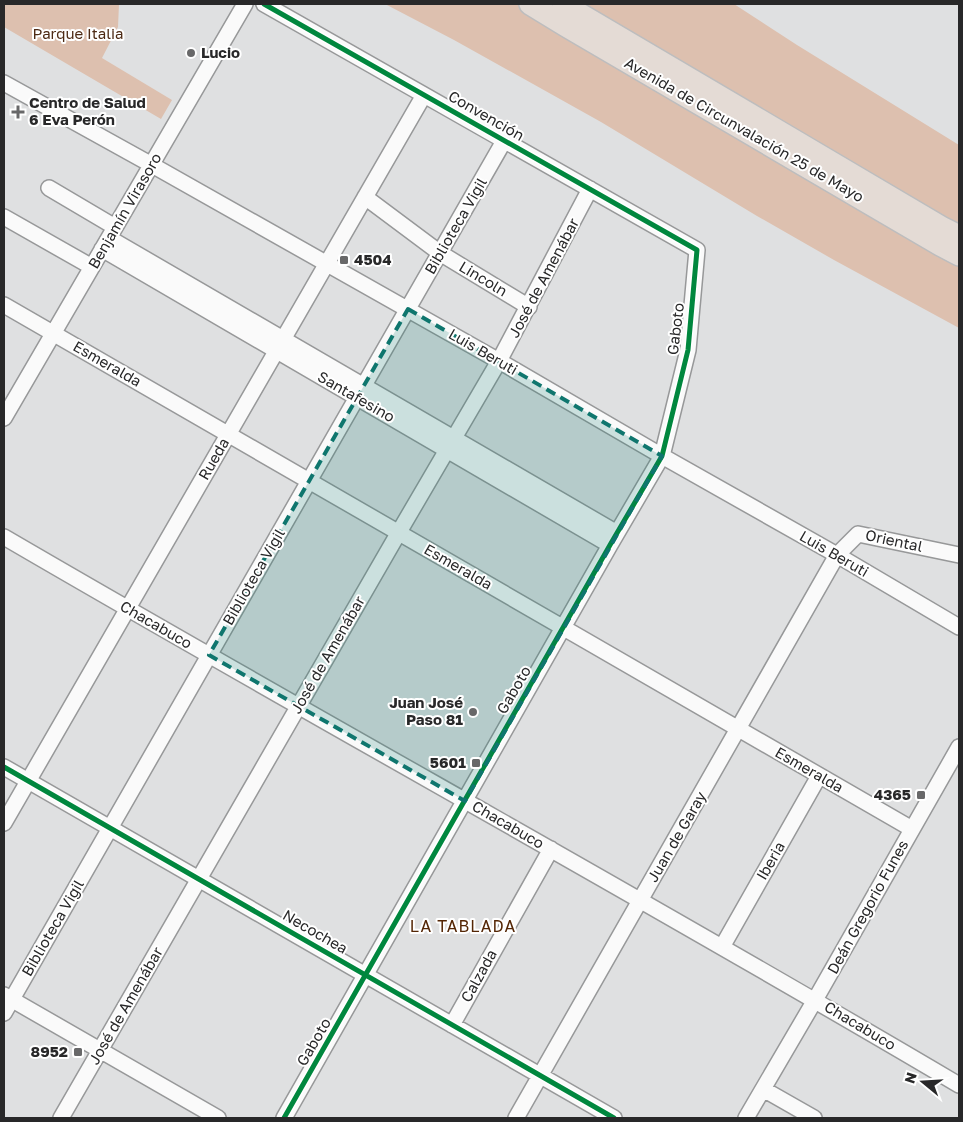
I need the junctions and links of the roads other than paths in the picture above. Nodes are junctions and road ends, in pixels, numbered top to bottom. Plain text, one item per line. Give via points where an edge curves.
1 (245, 4) edge
2 (264, 4) edge
3 (530, 4) edge
4 (563, 4) edge
5 (4, 83) edge
6 (424, 95) junction
7 (504, 140) junction
8 (152, 164) junction
9 (50, 188) dead end
10 (590, 190) junction
11 (365, 197) junction
12 (4, 217) edge
13 (950, 236) edge
14 (109, 238) junction
15 (696, 250) joint
16 (440, 253) junction
17 (959, 257) edge
18 (327, 264) junction
19 (92, 267) junction
20 (4, 305) edge
21 (529, 307) junction
22 (408, 309) junction
23 (53, 333) junction
24 (281, 345) junction
25 (499, 361) junction
26 (360, 391) junction
27 (4, 418) edge
28 (229, 433) junction
29 (451, 444) junction
30 (662, 456) junction
31 (309, 480) junction
32 (399, 532) junction
33 (4, 537) edge
34 (614, 539) junction
35 (838, 555) junction
36 (959, 555) edge
37 (128, 609) junction
38 (959, 626) edge
39 (563, 628) junction
40 (209, 655) junction
41 (299, 706) junction
42 (738, 729) junction
43 (959, 747) edge
44 (4, 767) edge
45 (819, 776) junction
46 (28, 781) junction
47 (465, 801) junction
48 (4, 823) edge
49 (110, 828) junction
50 (912, 829) junction
51 (551, 849) junction
52 (199, 879) junction
53 (641, 901) junction
54 (722, 947) junction
55 (366, 975) junction
56 (8, 997) edge
57 (816, 1000) junction
58 (4, 1013) edge
59 (452, 1025) junction
60 (100, 1051) junction
61 (541, 1076) junction
62 (959, 1085) edge
63 (764, 1089) junction
64 (61, 1118) edge
65 (218, 1118) edge
66 (284, 1118) edge
67 (516, 1118) edge
68 (614, 1118) edge
69 (746, 1118) edge
70 (814, 1118) edge

1 - 8 street, Benjamín Virasoro
2 - 6 street, Convención
3 - 13 highway, Avenida de Circunvalación 25 de Mayo
4 - 13 highway, Avenida de Circunvalación 25 de Mayo
5 - 8 street, Luis Beruti
6 - 7 street, Convención
6 - 11 street, Rueda
7 - 10 street, Convención
7 - 16 street, Biblioteca Vigil
8 - 14 street, Benjamín Virasoro
8 - 18 street, Luis Beruti
9 - 14 street, Santafesino
10 - 15 street, Convención
10 - 21 street, José de Amenábar
11 - 16 street, Lincoln
11 - 18 street, Rueda
12 - 19 street
13 - 17 highway
14 - 19 street, Benjamín Virasoro
14 - 24 street, Santafesino
15 - 30 street, Gaboto via 688,350
16 - 21 street, Lincoln
16 - 22 street, Biblioteca Vigil
18 - 22 street, Luis Beruti
18 - 24 street, Rueda
19 - 23 street, Benjamín Virasoro
20 - 23 street, Esmeralda
21 - 25 street, José de Amenábar
22 - 25 street, Luis Beruti
22 - 26 street, Biblioteca Vigil
23 - 27 street, Benjamín Virasoro
23 - 28 street, Esmeralda
24 - 26 street, Santafesino
24 - 28 street, Rueda
25 - 29 street, José de Amenábar
25 - 30 street, Luis Beruti
26 - 29 street, Santafesino
26 - 31 street, Biblioteca Vigil
28 - 31 street, Esmeralda
28 - 37 street, Rueda
29 - 32 street, José de Amenábar
29 - 34 street, Santafesino
30 - 34 street, Gaboto
30 - 35 street, Luis Beruti
31 - 32 street, Esmeralda
31 - 40 street, Biblioteca Vigil
32 - 39 street, Esmeralda
32 - 41 street, José de Amenábar
33 - 37 street, Chacabuco
34 - 39 street, Gaboto
35 - 36 street, Oriental via 858,534
35 - 38 street, Luis Beruti
35 - 42 street, Juan de Garay
37 - 40 street, Chacabuco
37 - 46 street, Rueda
39 - 42 street, Esmeralda
39 - 47 street, Gaboto
40 - 41 street, Chacabuco
40 - 49 street, Biblioteca Vigil
41 - 47 street, Chacabuco
41 - 52 street, José de Amenábar
42 - 45 street, Esmeralda
42 - 53 street, Juan de Garay
43 - 50 street, Deán Gregorio Funes
44 - 46 street, Necochea
45 - 50 street, Esmeralda
45 - 54 street, Iberia
46 - 48 street, Rueda
46 - 49 street, Necochea
47 - 51 street, Chacabuco
47 - 55 street, Gaboto
49 - 52 street, Necochea
49 - 56 street, Biblioteca Vigil
50 - 57 street, Deán Gregorio Funes
51 - 53 street, Chacabuco
51 - 59 street, Calzada
52 - 55 street, Necochea
52 - 60 street, José de Amenábar
53 - 54 street, Chacabuco
53 - 61 street, Juan de Garay
54 - 57 street, Chacabuco
55 - 59 street, Necochea
55 - 66 street, Gaboto
56 - 58 street, Biblioteca Vigil
56 - 60 street
57 - 62 street, Chacabuco
57 - 63 street, Deán Gregorio Funes
59 - 61 street, Necochea
60 - 64 street, José de Amenábar
60 - 65 street
61 - 67 street, Juan de Garay
61 - 68 street, Necochea
63 - 69 street, Deán Gregorio Funes
63 - 70 street

